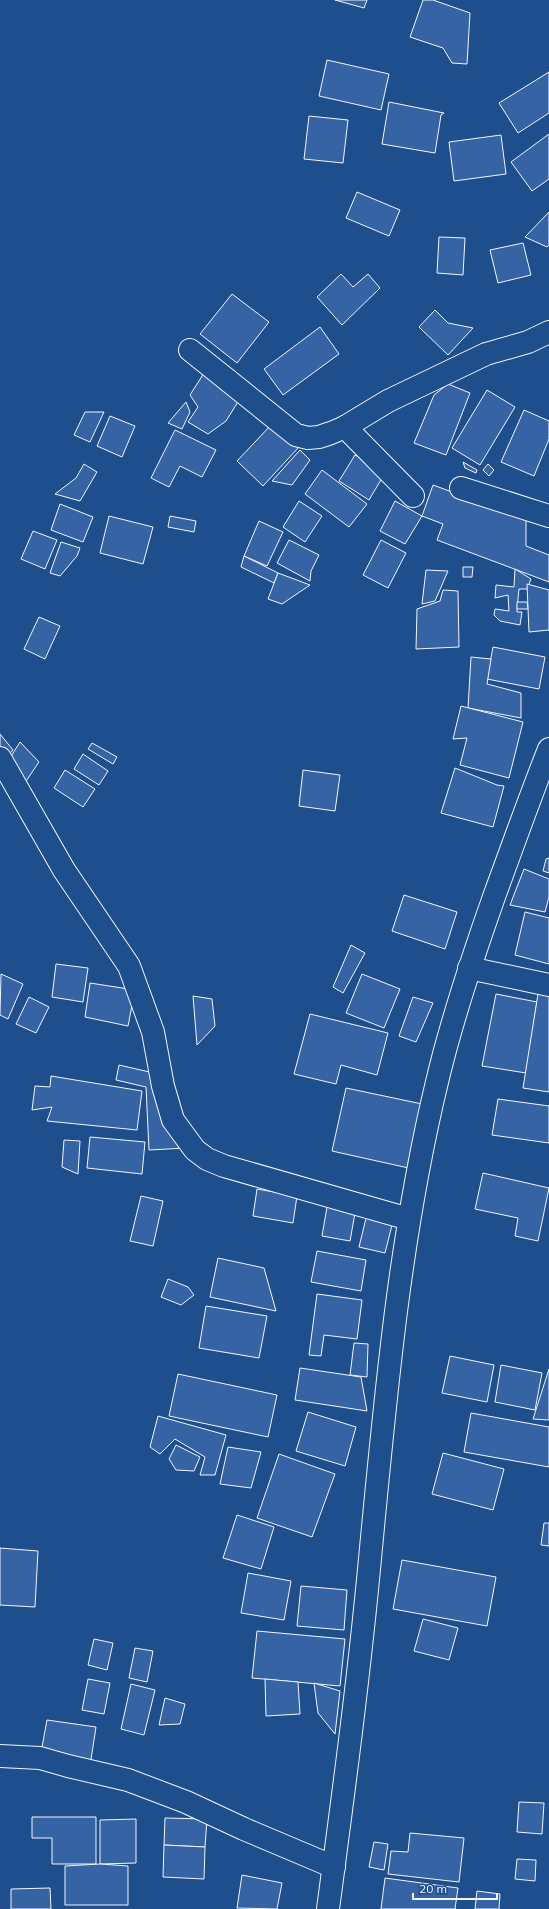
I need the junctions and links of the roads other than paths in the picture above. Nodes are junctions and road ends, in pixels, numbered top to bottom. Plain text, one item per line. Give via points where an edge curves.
1 (549, 332) edge
2 (190, 350) dead end
3 (345, 427) junction
4 (461, 488) dead end
5 (413, 496) dead end
6 (549, 516) edge
7 (549, 749) edge
8 (0, 758) edge
9 (469, 968) junction
10 (549, 985) edge
11 (409, 1219) junction
12 (0, 1756) edge
13 (334, 1867) junction
14 (328, 1909) edge

1 - 3 street via 528,342 486,354 388,401
2 - 3 street via 296,435 319,437
3 - 5 street
4 - 6 street
7 - 9 street
8 - 11 street via 64,870 129,966 153,1032 163,1086 173,1120 195,1150 207,1159 224,1166
9 - 10 street
9 - 11 street via 436,1083
11 - 13 street via 393,1321 350,1749
12 - 13 street via 40,1758 128,1780 186,1802
13 - 14 street

